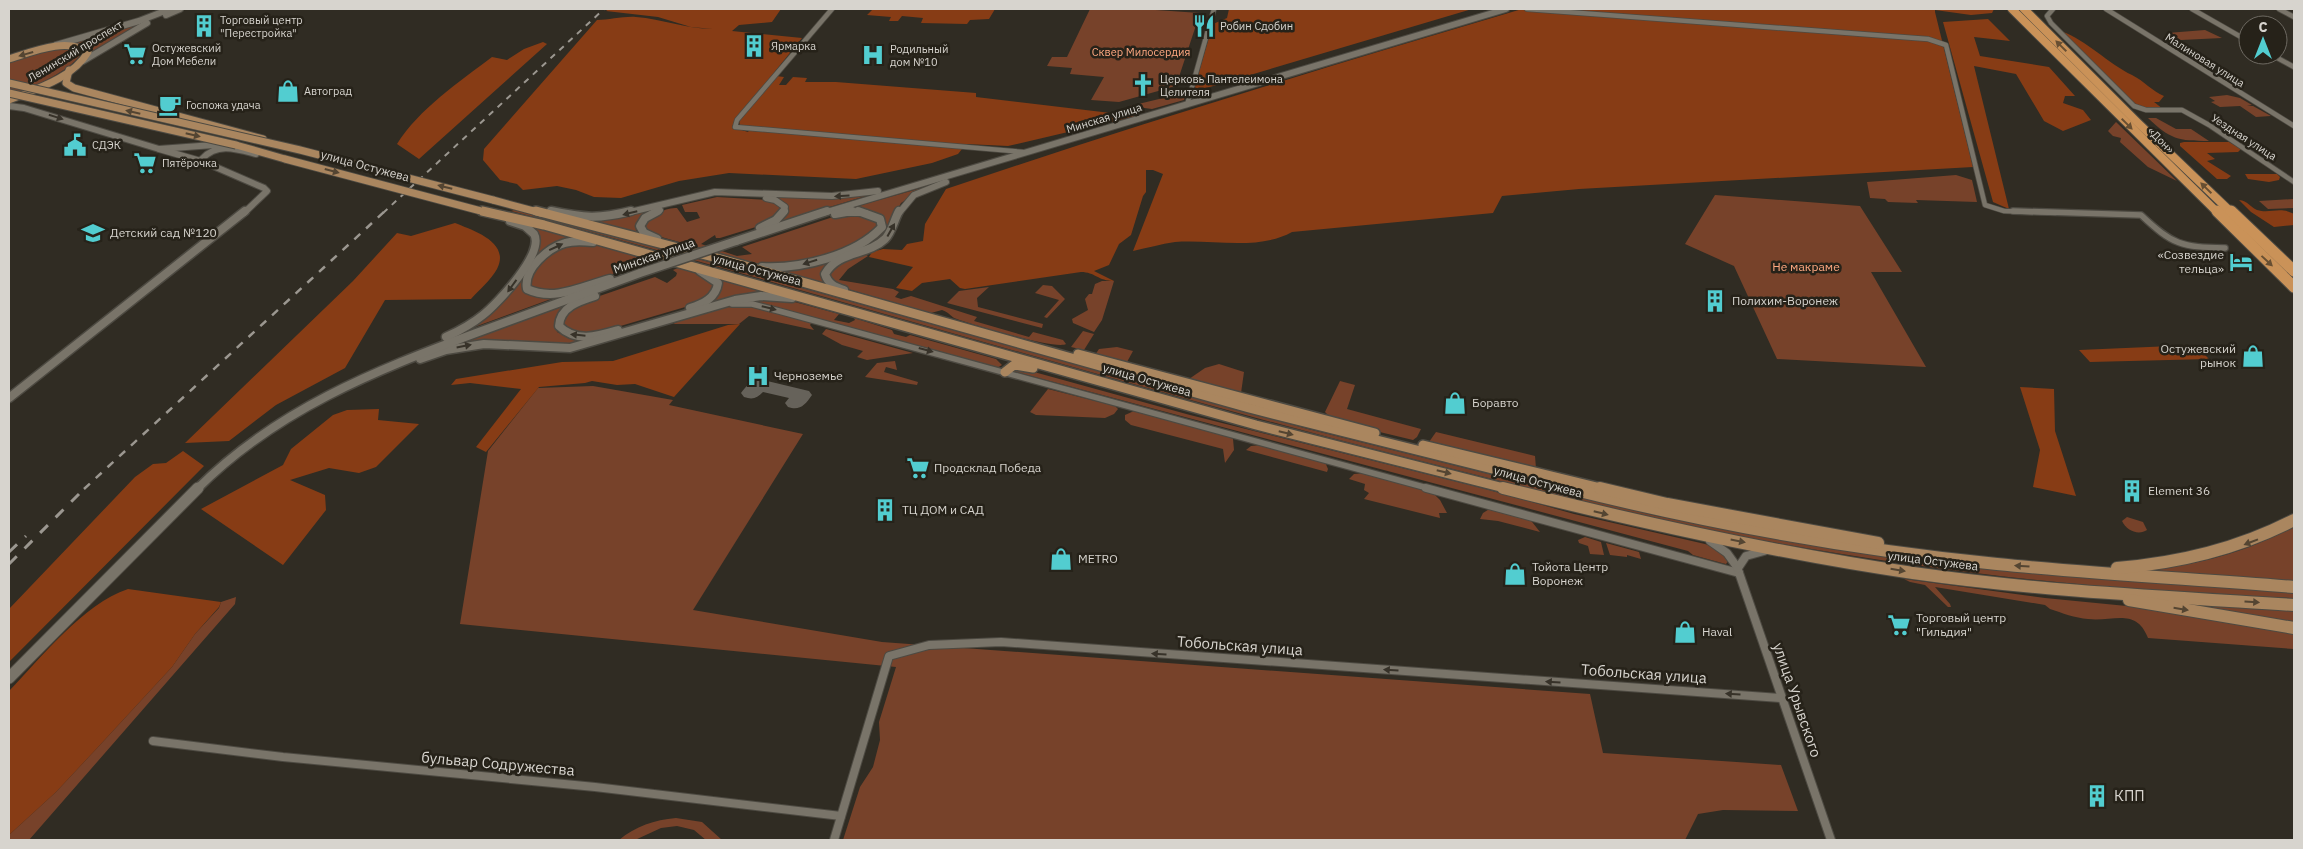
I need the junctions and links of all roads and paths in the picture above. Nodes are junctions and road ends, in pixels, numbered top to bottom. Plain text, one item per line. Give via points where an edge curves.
1 (170, 9) edge
2 (180, 9) edge
3 (832, 9) edge
4 (1214, 9) edge
5 (1506, 9) edge
6 (1527, 9) edge
7 (1584, 9) edge
8 (2012, 9) edge
9 (2024, 9) edge
10 (2030, 9) edge
11 (2053, 9) edge
12 (2106, 9) edge
13 (2192, 9) edge
14 (2280, 9) edge
15 (1576, 13) junction
16 (2032, 17) junction
17 (2294, 17) edge
18 (2238, 35) edge
19 (43, 49) junction
20 (9, 59) edge
21 (83, 60) junction
22 (69, 70) junction
23 (9, 83) edge
24 (9, 93) edge
25 (9, 100) edge
26 (1187, 105) junction
27 (9, 106) edge
28 (2294, 126) edge
29 (236, 145) junction
30 (159, 149) junction
31 (991, 149) junction
32 (300, 150) junction
33 (1028, 152) junction
34 (285, 159) junction
35 (204, 162) junction
36 (990, 164) junction
37 (975, 168) junction
38 (2294, 182) edge
39 (493, 200) junction
40 (481, 211) junction
41 (736, 241) junction
42 (2225, 248) dead end
43 (680, 249) junction
44 (652, 255) junction
45 (717, 258) junction
46 (691, 266) junction
47 (2294, 271) edge
48 (640, 273) junction
49 (2294, 287) edge
50 (704, 310) junction
51 (936, 319) junction
52 (901, 326) junction
53 (1005, 372) junction
54 (335, 390) junction
55 (9, 398) edge
56 (1256, 425) junction
57 (2294, 520) edge
58 (1690, 532) junction
59 (1784, 550) junction
60 (2071, 570) junction
61 (1739, 571) junction
62 (2294, 588) edge
63 (2064, 590) junction
64 (2294, 605) edge
65 (2294, 628) edge
66 (9, 678) edge
67 (1781, 698) junction
68 (153, 741) dead end
69 (841, 816) junction
70 (834, 840) edge
71 (1832, 840) edge

1 - 19 main road, Ленинский проспект
2 - 21 street, Ленинский проспект via 140,26
3 - 31 street, Минская улица via 737,120 735,127
4 - 26 street
5 - 26 street, Минская улица
6 - 15 street
7 - 15 street
8 -> 49 highway, «Дон»
9 - 16 highway, «Дон»
10 - 16 street via 2035,15
11 - 38 street, Уездная улица via 2047,16 2051,23 2134,106 2146,110 2182,110
12 - 28 street, Малиновая улица
13 - 18 street
14 - 17 street
15 - 42 street via 1939,41 1946,45 1985,205 2004,211 2141,215 2169,241 2184,247
47 -> 16 highway, «Дон»
19 -> 20 main road, Ленинский проспект
19 - 21 main road via 80,47 88,52
21 - 22 main road, Ленинский проспект
22 - 25 main road, Ленинский проспект
22 - 32 main road, улица Остужева via 66,83 74,88
32 -> 23 main road, bridge
24 -> 29 main road, bridge
26 - 33 street, Минская улица
27 -> 30 street, улица Остужева via 19,106
29 - 30 street, улица Остужева
29 - 34 main road, улица Остужева
30 - 35 street
31 - 33 street, Минская улица
31 - 36 street via 997,153
39 -> 32 main road, улица Остужева, bridge
33 - 36 street, Минская улица
34 - 35 street via 223,148 206,153 202,159
34 -> 40 main road, улица Остужева, bridge
35 - 55 street via 264,188 266,194
36 - 37 street, Минская улица
51 -> 36 street via 838,288 829,284 825,274 835,261 886,239 900,209 913,196
37 -> 39 street via 853,195 706,193 602,218 580,217
37 - 41 street, Минская улица
39 - 43 main road, улица Остужева
40 - 44 main road, улица Остужева
40 -> 54 street via 528,228 536,237 533,254 508,291 492,309 468,327 403,354
41 - 43 street via 781,217 785,207 782,203 769,198 712,196 666,208 650,214 641,222 644,233
41 -> 45 street via 842,212 870,213 882,222 876,236 861,244 794,267 768,268
41 - 48 street, Минская улица, bridge
43 - 45 main road, улица Остужева
44 - 46 main road, улица Остужева
48 -> 44 street via 548,294 532,292 526,284 544,254 569,242 590,241
45 - 51 main road, улица Остужева
46 -> 48 street via 718,283 715,293 698,306 592,336 572,335 559,326 562,314 571,306
46 - 52 main road, улица Остужева
48 - 54 street, Минская улица via 432,349
50 - 52 street via 735,300 771,295
50 -> 53 street via 734,304 758,305
54 -> 50 street via 457,348 494,343 570,348
60 -> 51 main road, улица Остужева via 1876,550 1632,504 1249,408
52 - 53 main road via 1000,358 1005,362
52 - 56 main road, улица Остужева
53 - 56 main road via 1012,366 1023,366
53 - 61 street
54 - 66 street, Минская улица via 267,431 213,474
56 -> 58 main road, улица Остужева
57 -> 60 main road via 2263,537 2192,559 2143,566
58 -> 59 main road, улица Остужева
58 - 61 street via 1728,551
59 - 61 street via 1749,554 1743,558
59 -> 63 main road, улица Остужева via 1915,573
60 - 62 main road, улица Остужева
61 - 67 street, улица Урывского
63 -> 64 main road, улица Остужева
63 -> 65 main road
67 -> 69 street, Тобольская улица via 1001,642 916,648 889,656
67 - 71 street, улица Урывского
68 - 69 street, бульвар Содружества
69 - 70 street, Тобольская улица

